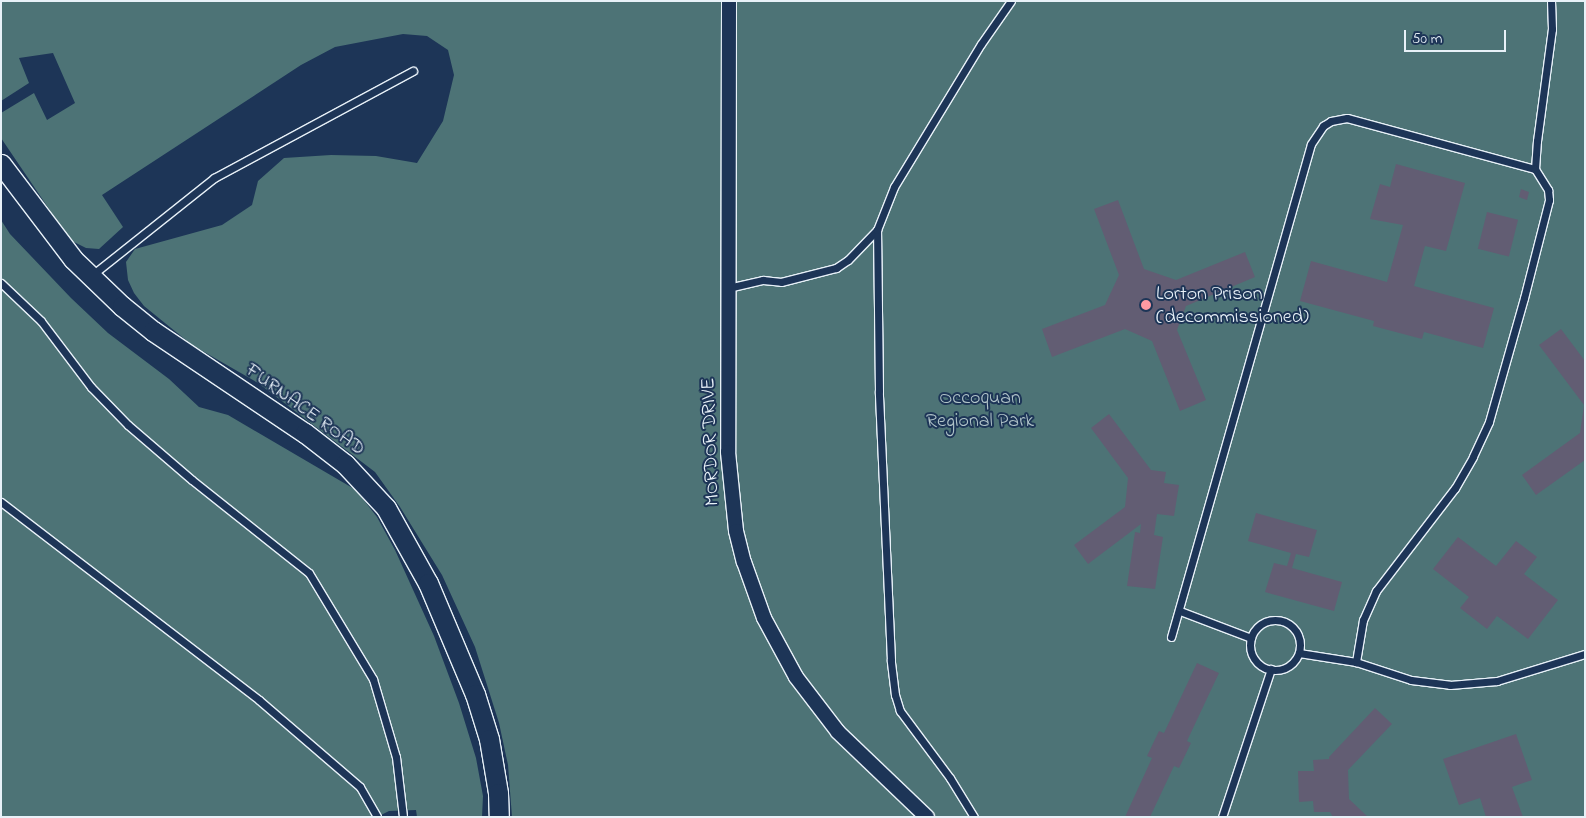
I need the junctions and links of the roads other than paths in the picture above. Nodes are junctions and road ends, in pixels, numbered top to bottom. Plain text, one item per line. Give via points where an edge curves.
1 (729, 1) edge
2 (1011, 1) edge
3 (1551, 1) edge
4 (413, 71) dead end
5 (1, 164) edge
6 (1535, 169) junction
7 (877, 230) junction
8 (90, 277) junction
9 (1, 283) edge
10 (728, 288) junction
11 (1, 502) edge
12 (1180, 611) junction
13 (1171, 637) dead end
14 (1251, 638) junction
15 (1299, 653) junction
16 (1585, 654) edge
17 (1356, 662) junction
18 (1271, 669) junction
19 (498, 816) edge
20 (377, 817) edge
21 (403, 817) edge
22 (927, 817) edge
23 (974, 817) edge
24 (1222, 817) edge

1 - 10 street, MORDOR DRIVE
2 - 7 lane via 894,187
3 - 6 lane via 1552,29
4 - 8 lane via 214,178
5 - 8 main road, FURNACE ROAD via 54,236
6 - 12 lane via 1347,118 1331,122 1315,135 1191,561
6 - 17 lane via 1548,190 1548,211 1489,422 1455,488 1372,598 1363,620
7 - 10 lane via 836,268 781,282 763,280
7 - 23 lane via 879,391 895,695 900,711 950,778
8 - 19 main road, FURNACE ROAD via 153,331 305,433 345,464 386,508 428,583 475,694 489,740 498,793
9 - 21 lane via 41,321 91,387 128,425 309,573 373,679 396,757
10 - 22 street, MORDOR DRIVE via 731,502 753,590 778,647 817,707 863,757
11 - 20 lane via 266,706 360,787
12 - 13 lane
12 - 14 lane
14 - 15 lane via 1267,621 1283,621 1296,630
14 - 18 lane via 1250,646 1256,661
15 - 17 lane
15 - 18 lane via 1285,668
16 - 17 lane via 1498,681 1450,686 1411,680
18 - 24 lane

